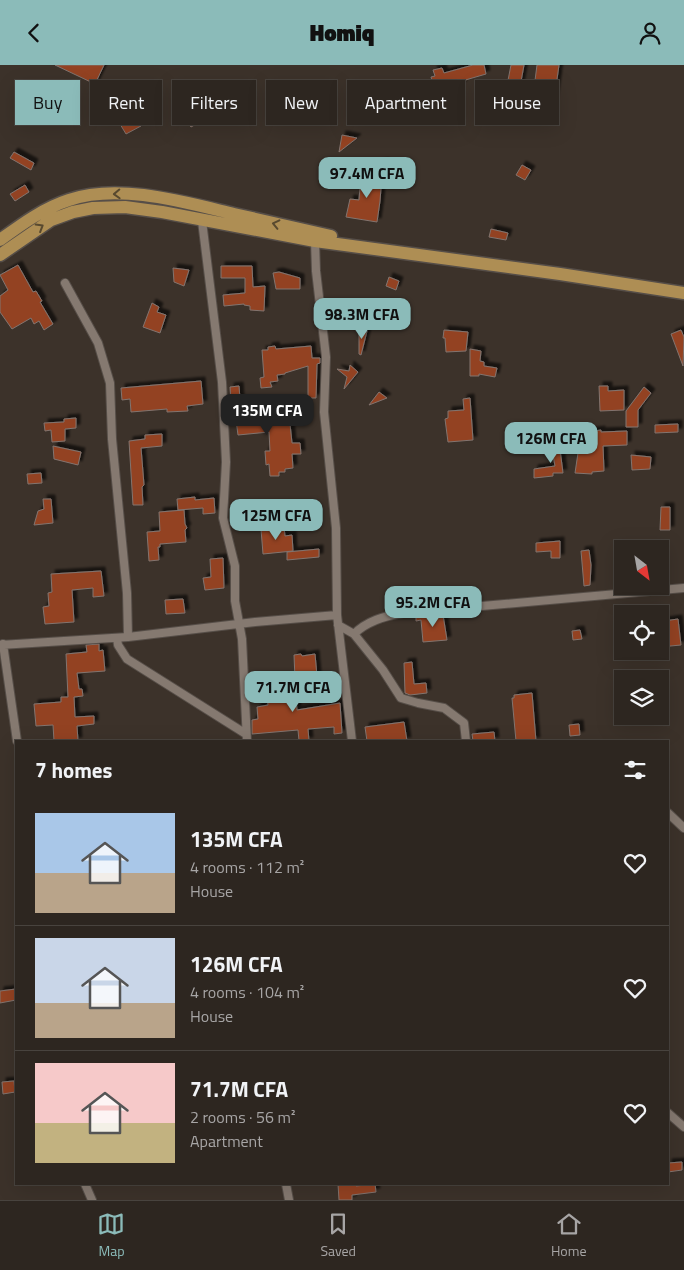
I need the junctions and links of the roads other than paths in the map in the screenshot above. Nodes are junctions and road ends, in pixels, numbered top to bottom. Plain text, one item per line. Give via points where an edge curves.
1 (202, 221) junction
2 (0, 240) edge
3 (315, 241) junction
4 (392, 251) junction
5 (0, 255) edge
6 (65, 283) dead end
7 (684, 293) edge
8 (684, 588) edge
9 (337, 615) junction
10 (239, 625) junction
11 (338, 625) junction
12 (354, 634) junction
13 (128, 637) junction
14 (117, 638) junction
15 (2, 645) edge
16 (247, 737) edge
17 (17, 740) edge
18 (352, 740) edge
19 (466, 740) edge
20 (669, 814) edge
21 (684, 828) edge
22 (669, 1114) edge
23 (684, 1127) edge
24 (85, 1185) edge
25 (286, 1185) edge
26 (92, 1200) edge
27 (289, 1200) edge

1 - 3 highway
5 -> 1 highway via 51,220 94,208 125,207
1 - 10 street via 223,396 226,462 223,518 235,566
4 -> 2 highway via 202,206 127,193 70,199 46,209
3 - 4 highway
3 - 9 street via 326,357 324,412 336,528
4 - 7 highway
6 - 13 street via 98,343 110,383
8 - 12 street via 403,613 370,622
9 - 10 street
9 - 11 street
10 - 13 street
10 - 16 street
11 - 12 street
11 - 18 street
12 - 19 street via 401,698 444,708 464,723
13 - 14 street
14 - 15 street
14 - 16 street via 128,659
15 - 17 street
20 - 21 street
22 - 23 street
24 - 26 street
25 - 27 street

